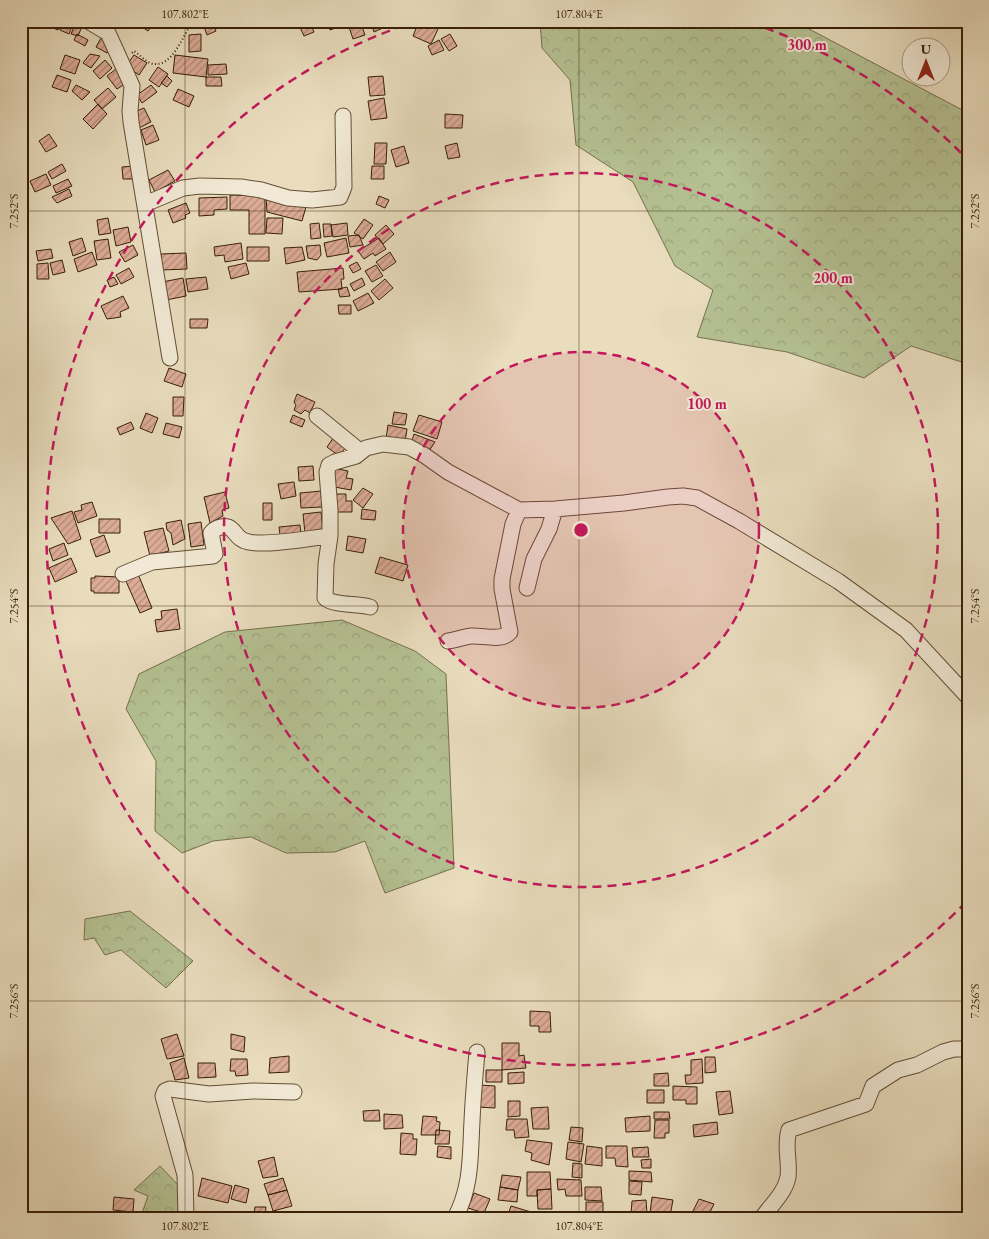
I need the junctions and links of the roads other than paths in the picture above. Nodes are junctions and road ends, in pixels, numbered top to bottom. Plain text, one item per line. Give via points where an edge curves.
1 (88, 21) edge
2 (343, 116) dead end
3 (145, 204) junction
4 (170, 358) dead end
5 (316, 416) dead end
6 (362, 452) junction
7 (555, 509) junction
8 (518, 510) junction
9 (330, 536) junction
10 (123, 574) dead end
11 (527, 588) dead end
12 (370, 607) dead end
13 (448, 641) dead end
14 (968, 698) edge
15 (968, 1049) edge
16 (477, 1052) dead end
17 (294, 1092) dead end
18 (186, 1218) edge
19 (455, 1218) edge
20 (762, 1218) edge

1 - 3 street via 108,33 132,86 130,111
2 - 3 street via 344,187 340,197 312,200 288,198 254,189 200,186 183,188
3 - 4 street
5 - 6 street
6 - 8 street via 383,444 409,447
6 - 9 street via 329,465
7 - 8 street
7 - 11 street via 534,559
7 - 14 street via 668,497 698,498 838,582 906,630
8 - 13 street via 502,579 509,634
9 - 10 street via 260,543 241,540 230,528 223,527 211,533 215,550 213,556 152,562
9 - 12 street via 325,598 333,603
15 - 20 street via 943,1052 898,1070 873,1086 866,1104 789,1130 788,1176 783,1190
16 - 19 street via 468,1181 466,1195
17 - 18 street via 209,1094 165,1091 163,1096 185,1175

